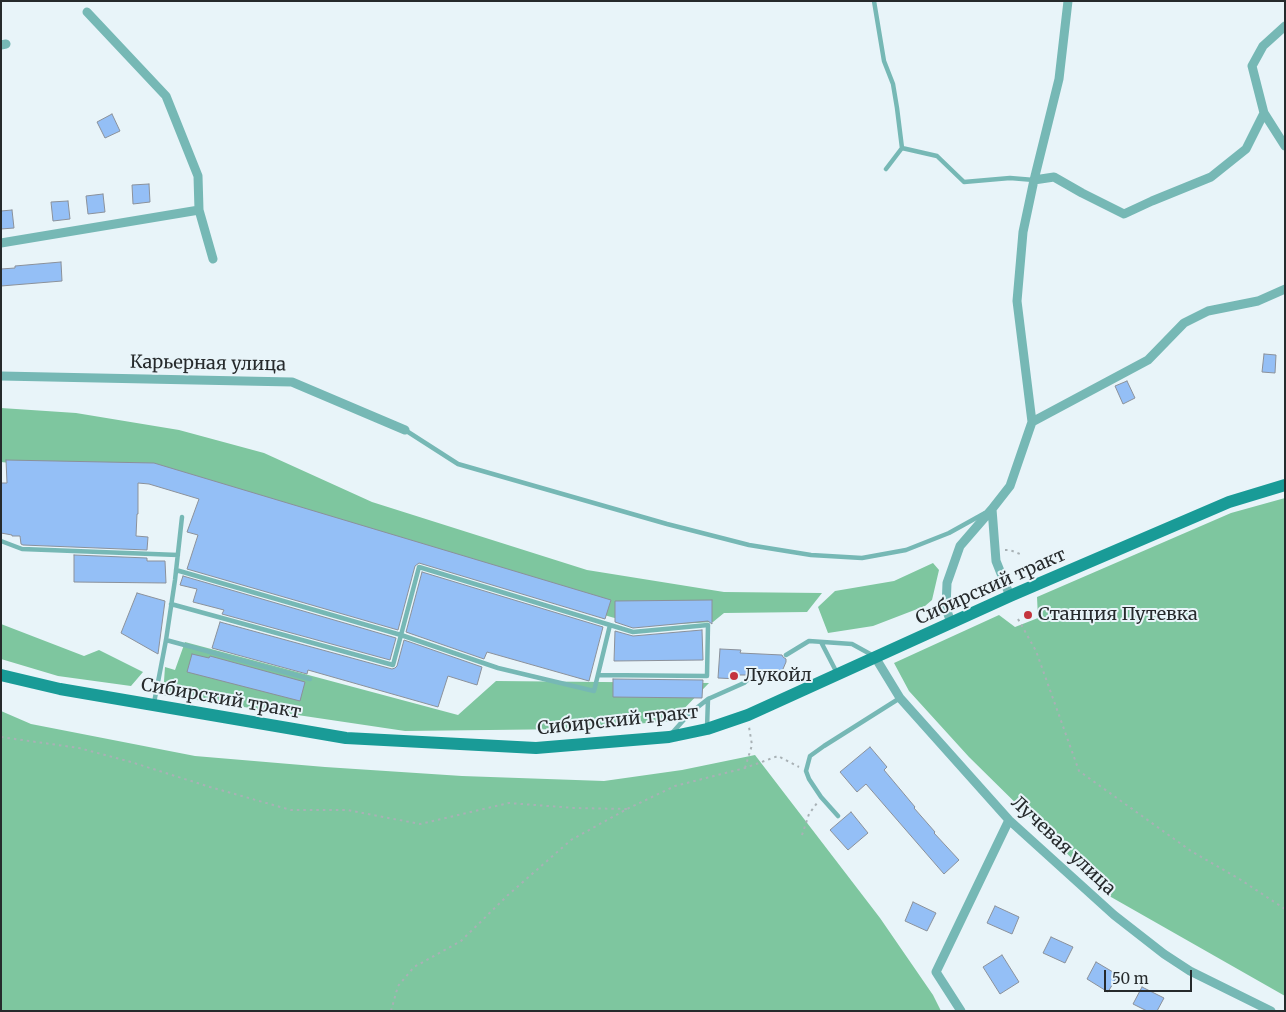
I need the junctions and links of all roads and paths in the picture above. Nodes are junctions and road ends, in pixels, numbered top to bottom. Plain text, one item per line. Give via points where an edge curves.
1 (874, 1) edge
2 (1068, 1) edge
3 (87, 12) dead end
4 (1285, 26) edge
5 (1264, 114) junction
6 (1285, 146) edge
7 (902, 148) junction
8 (886, 169) dead end
9 (1034, 180) junction
10 (199, 210) junction
11 (1, 243) edge
12 (212, 258) dead end
13 (1285, 289) edge
14 (1, 376) edge
15 (1032, 422) junction
16 (405, 430) joint
17 (1285, 486) edge
18 (992, 509) junction
19 (182, 517) dead end
20 (1, 541) edge
21 (995, 544) junction
22 (1020, 554) dead end
23 (178, 555) junction
24 (176, 570) junction
25 (1010, 596) junction
26 (171, 604) junction
27 (1018, 619) dead end
28 (951, 623) junction
29 (610, 625) junction
30 (401, 635) junction
31 (166, 640) junction
32 (821, 642) junction
33 (786, 655) dead end
34 (875, 657) junction
35 (838, 674) junction
36 (1, 675) edge
37 (598, 675) junction
38 (752, 676) dead end
39 (310, 679) dead end
40 (900, 698) junction
41 (708, 699) junction
42 (153, 705) junction
43 (748, 715) junction
44 (707, 729) junction
45 (1, 737) edge
46 (668, 737) junction
47 (744, 768) junction
48 (806, 770) junction
49 (821, 797) junction
50 (627, 809) junction
51 (838, 816) dead end
52 (1009, 820) junction
53 (802, 835) dead end
54 (1285, 908) edge
55 (390, 1011) edge
56 (961, 1011) edge
57 (1272, 1011) edge

1 - 7 lane via 884,61 893,84
2 - 9 street via 1059,79
3 - 10 street via 166,96 198,176
4 - 5 street via 1263,46 1252,66
5 - 6 street
5 - 9 street via 1246,150 1211,177 1124,214 1054,177
7 - 8 lane
7 - 9 lane via 937,156 964,182 1010,178
9 - 15 street via 1023,232 1017,301
10 - 11 street
10 - 12 street
13 - 15 street via 1258,301 1208,310 1184,323 1148,360
14 - 16 street, Карьерная улица via 292,382
15 - 18 street via 1010,486
16 - 18 lane via 458,464 667,524 749,545 811,555 862,558 906,550 949,533
17 - 25 main road, Сибирский тракт via 1229,502
18 - 21 street
18 - 28 street via 960,546 947,583 946,608
19 - 23 lane
20 - 23 lane via 22,549
21 - 22 path via 1003,550
21 - 25 street via 996,561
23 - 24 lane
24 - 26 lane
24 - 30 lane
25 - 28 main road, Сибирский тракт
26 - 30 lane via 393,666
26 - 31 lane
27 - 54 path via 1036,651 1079,771 1191,851
28 - 34 main road, Сибирский тракт
29 - 30 lane via 419,568
29 - 37 lane
29 - 37 lane via 633,632 708,625 707,676
30 - 37 lane via 498,668 594,690
31 - 39 lane
31 - 42 lane
32 - 33 lane via 809,641
32 - 34 lane via 852,644
32 - 35 lane
34 - 35 main road, Сибирский тракт
34 - 40 street, Лучевая улица
35 - 43 main road, Сибирский тракт
36 - 42 main road, Сибирский тракт
38 - 41 lane
40 - 48 lane via 810,756
40 - 52 street, Лучевая улица
41 - 44 lane
41 - 46 lane
42 - 46 main road, Сибирский тракт via 346,738 536,748
43 - 44 main road, Сибирский тракт
43 - 47 path via 752,745
44 - 46 main road, Сибирский тракт
45 - 50 path via 79,748 291,810 346,810 420,824 510,803
47 - 48 path via 778,756
47 - 50 path via 675,786
48 - 49 lane via 808,779
49 - 51 lane
49 - 53 path via 809,814
50 - 55 path via 571,840 461,941 414,967 398,986
52 - 56 street via 936,972
52 - 57 street, Лучевая улица via 1114,915 1164,954 1190,971

